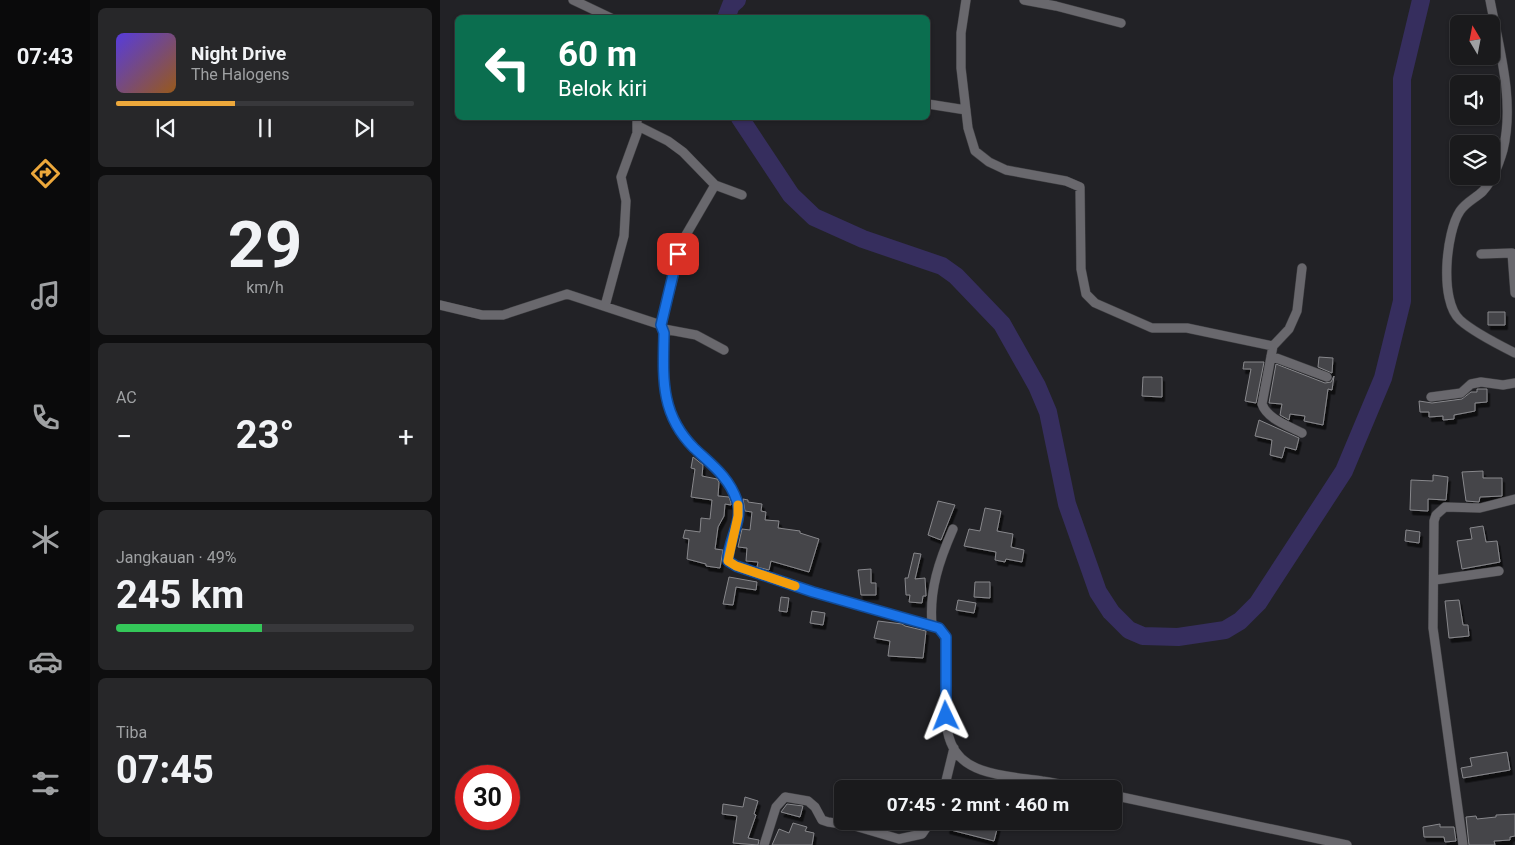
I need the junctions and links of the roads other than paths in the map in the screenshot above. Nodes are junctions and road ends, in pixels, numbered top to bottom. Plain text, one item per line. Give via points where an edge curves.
1 (573, 0) edge
2 (966, 0) edge
3 (1024, 0) edge
4 (1490, 0) edge
5 (605, 15) edge
6 (1121, 24) dead end
7 (930, 104) edge
8 (966, 110) junction
9 (1512, 116) edge
10 (637, 122) edge
11 (715, 185) junction
12 (742, 195) dead end
13 (1514, 253) edge
14 (1481, 254) dead end
15 (1302, 268) dead end
16 (1515, 293) edge
17 (440, 304) edge
18 (605, 306) junction
19 (663, 327) junction
20 (1274, 346) junction
21 (724, 350) dead end
22 (1515, 353) edge
23 (1271, 356) junction
24 (1327, 377) dead end
25 (1515, 383) edge
26 (1431, 397) dead end
27 (1302, 433) dead end
28 (1515, 499) edge
29 (953, 529) dead end
30 (1499, 571) dead end
31 (1435, 580) junction
32 (932, 625) junction
33 (954, 748) junction
34 (946, 780) edge
35 (1033, 780) edge
36 (1122, 797) edge
37 (834, 823) edge
38 (869, 830) edge
39 (925, 830) edge
40 (764, 845) edge
41 (1347, 845) edge
42 (1463, 845) edge

1 - 5 street
2 - 8 street via 960,54
3 - 6 street
4 - 9 street
7 - 8 street
8 - 20 street via 970,142 984,159 1006,170 1066,180 1080,187 1081,269 1086,294 1095,303 1152,328 1188,328
9 - 22 street via 1494,174 1455,220 1447,282 1451,305 1460,320
10 - 11 street via 683,152
10 - 18 street via 621,177 626,221
11 - 12 street
11 - 19 street via 683,240
13 - 14 street
13 - 16 street
15 - 20 street via 1294,321
17 - 18 street via 482,315 504,315 567,294
18 - 19 street
19 - 21 street via 696,335
19 - 32 street via 665,387 670,414 685,438 721,472 738,502 728,561 795,586
20 - 23 street
23 - 24 street
23 - 27 street via 1262,399 1264,408 1278,421
25 - 26 street via 1481,382 1471,384 1462,393
28 - 31 street via 1480,508 1453,506 1439,511 1434,521
29 - 32 street via 931,593
30 - 31 street
31 - 42 street via 1433,628
32 - 33 street via 946,637 946,716
33 - 34 street
33 - 35 street via 965,760 983,771
36 - 41 street
37 - 40 street via 822,820 808,801 785,797 776,806
38 - 39 street via 899,839 922,834

